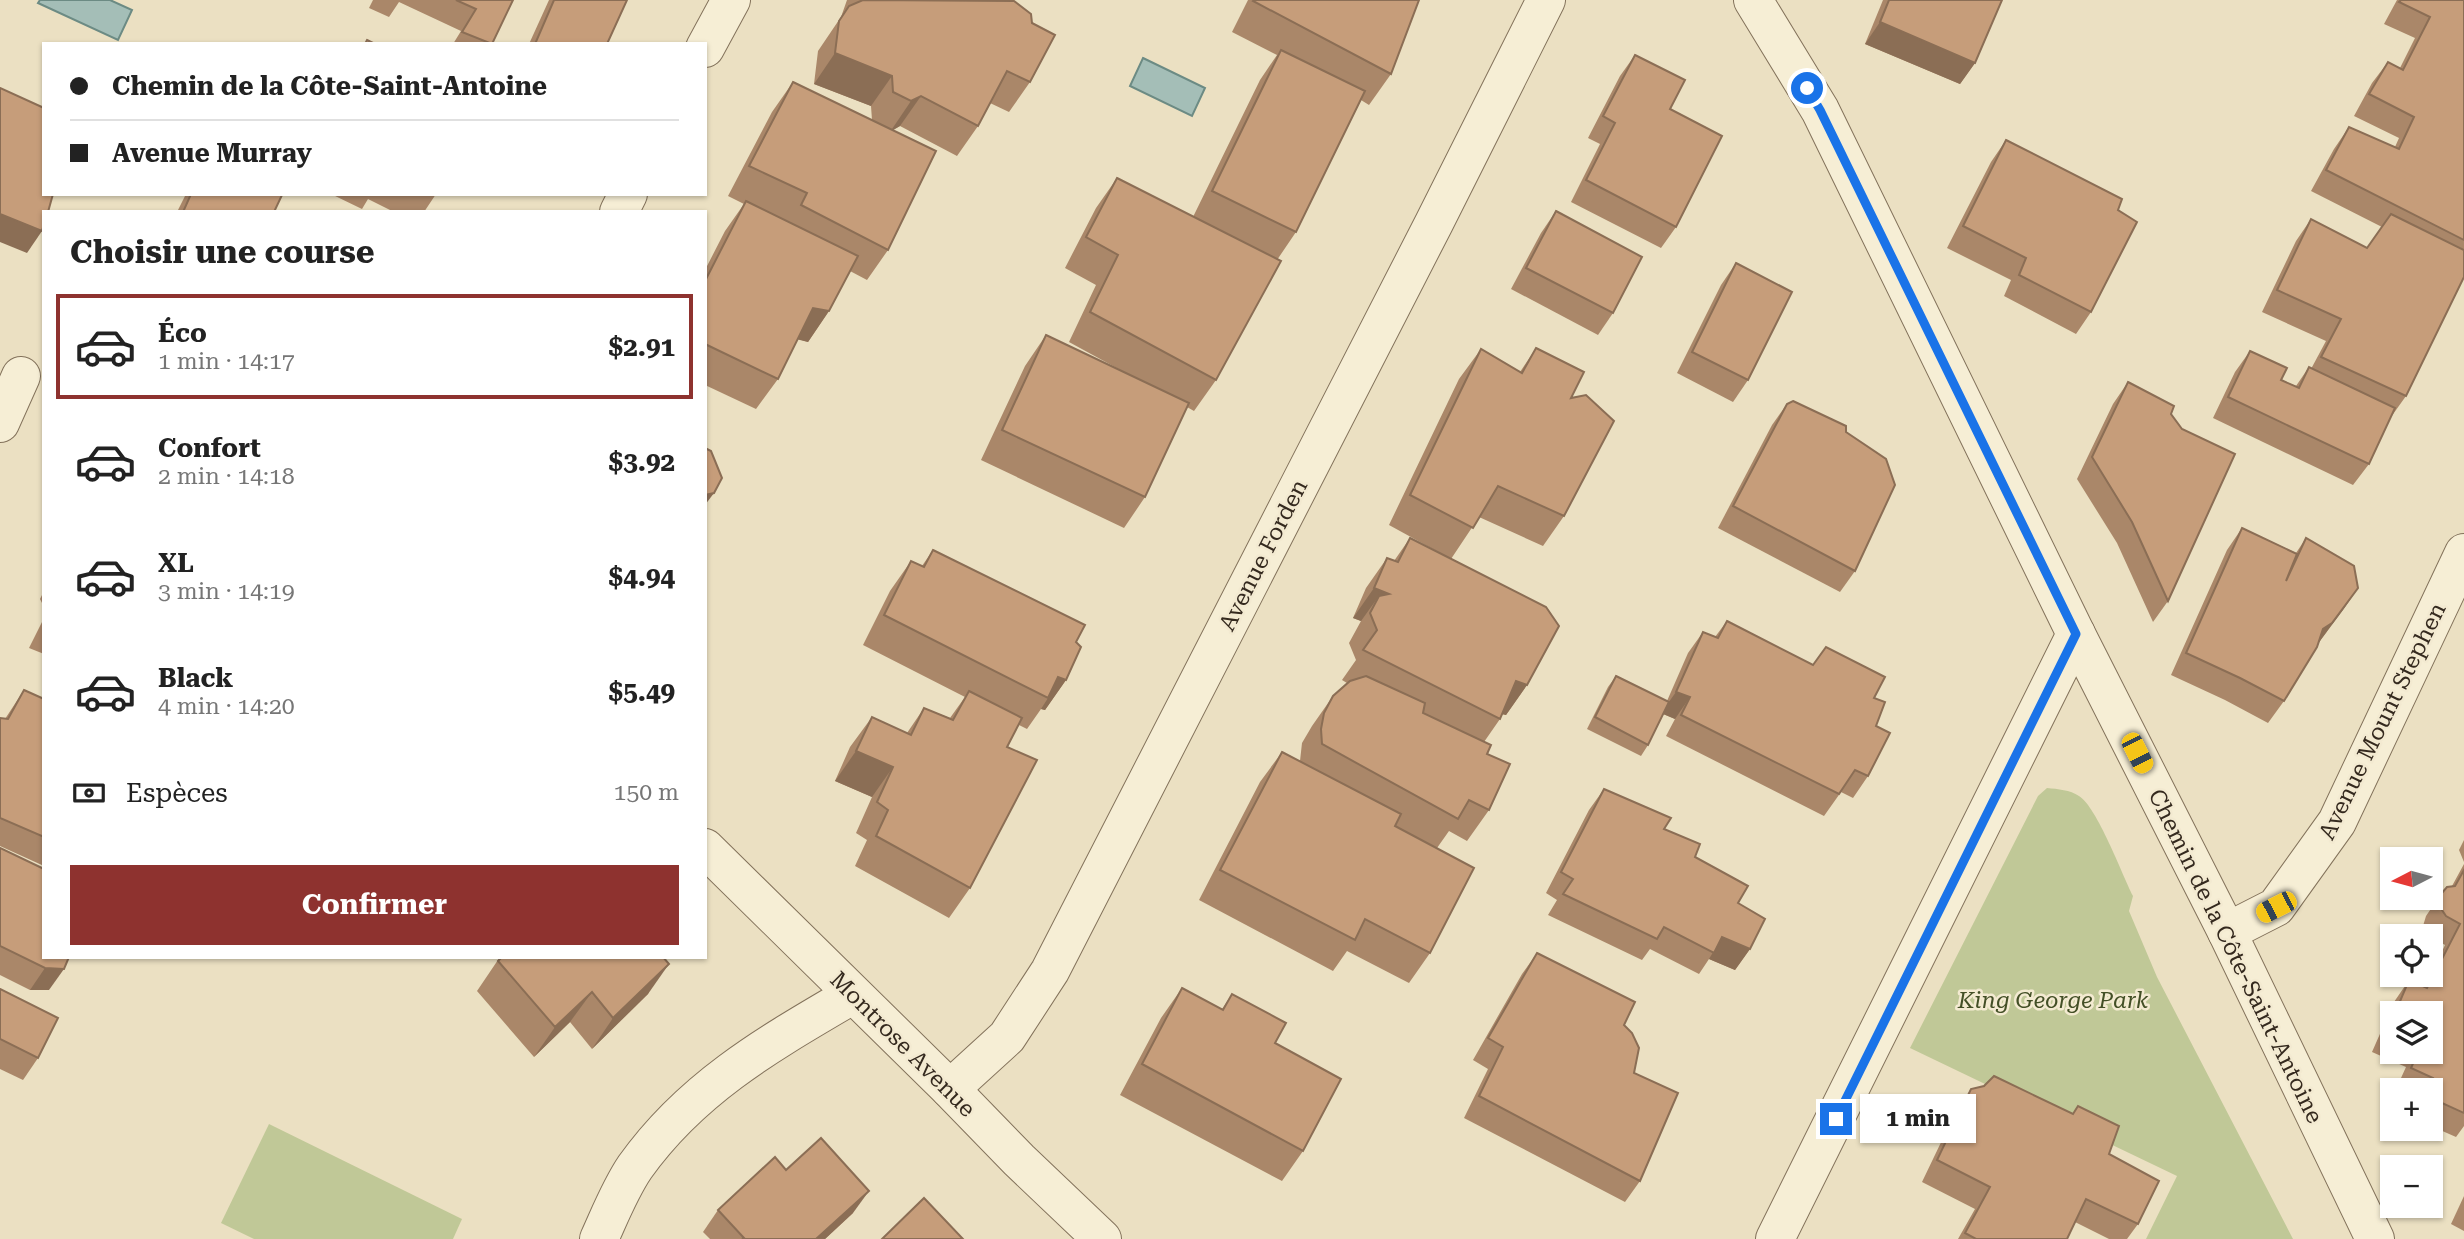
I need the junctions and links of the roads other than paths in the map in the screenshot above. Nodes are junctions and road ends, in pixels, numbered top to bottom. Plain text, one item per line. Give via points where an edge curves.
1 (731, 0) edge
2 (1546, 0) edge
3 (1753, 0) edge
4 (707, 44) edge
5 (22, 376) edge
6 (0, 423) edge
7 (2464, 553) edge
8 (2076, 634) junction
9 (707, 850) edge
10 (2227, 932) junction
11 (852, 995) junction
12 (950, 1089) junction
13 (599, 1239) edge
14 (1102, 1239) edge
15 (1775, 1239) edge
16 (2375, 1239) edge

1 - 4 street
2 - 12 street, Avenue Forden via 1050,971 1007,1037
3 - 8 street, Chemin de la Côte-Saint-Antoine via 1820,110
5 - 6 street
7 - 10 street, Avenue Mount Stephen via 2337,822 2276,907
8 - 10 street, Chemin de la Côte-Saint-Antoine
8 - 15 street
9 - 11 street, Montrose Avenue
10 - 16 street, Chemin de la Côte-Saint-Antoine
11 - 12 street, Montrose Avenue
11 - 13 street via 747,1058 703,1091 634,1168
12 - 14 street, Montrose Avenue

